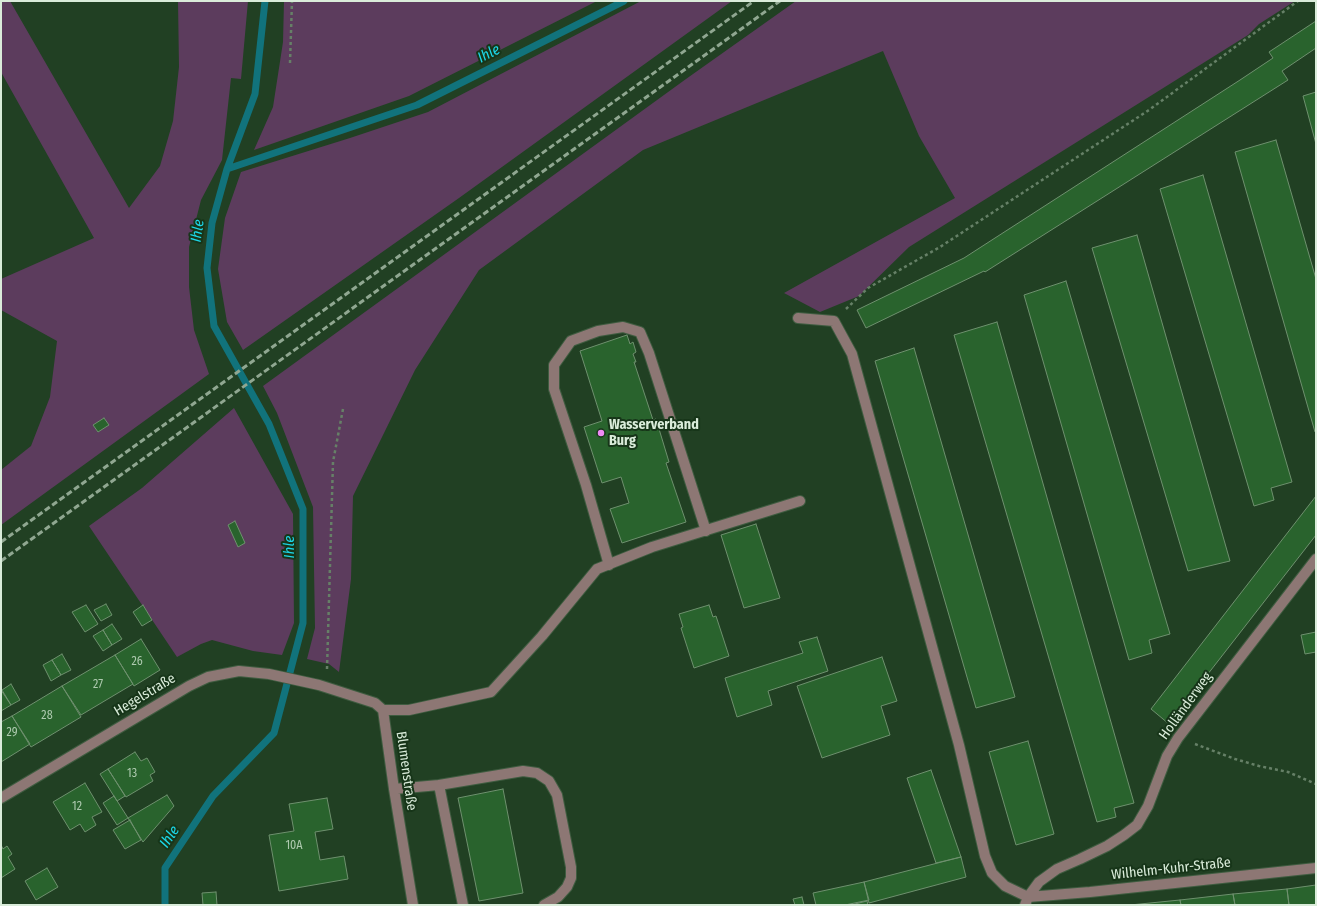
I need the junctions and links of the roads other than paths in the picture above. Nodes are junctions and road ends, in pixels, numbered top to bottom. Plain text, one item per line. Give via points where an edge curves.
1 (798, 318) dead end
2 (800, 501) dead end
3 (706, 530) junction
4 (1316, 559) edge
5 (609, 565) junction
6 (383, 710) junction
7 (439, 785) junction
8 (394, 789) junction
9 (1, 798) edge
10 (1316, 868) edge
11 (1027, 901) edge
12 (413, 905) edge
13 (463, 905) edge
14 (544, 905) edge

1 - 11 street via 834,321 852,354 959,745 985,856 992,873 1005,886
2 - 3 street
3 - 5 street via 652,547
3 - 5 street via 640,332 622,327 598,331 571,341 554,365 554,388
4 - 11 street, Holländerweg via 1178,738 1167,756 1148,806 1137,825 1107,846 1057,869 1039,882
5 - 6 street via 597,569 542,636 491,692 409,710
6 - 8 street, Blumenstraße
6 - 9 street, Hegelstraße via 375,703 323,686 269,674 239,671 208,677
7 - 8 street
7 - 13 street
7 - 14 street via 523,771 538,773 549,781 557,795 571,878 558,897
8 - 12 street, Blumenstraße
10 - 11 street, Wilhelm-Kuhr-Straße

